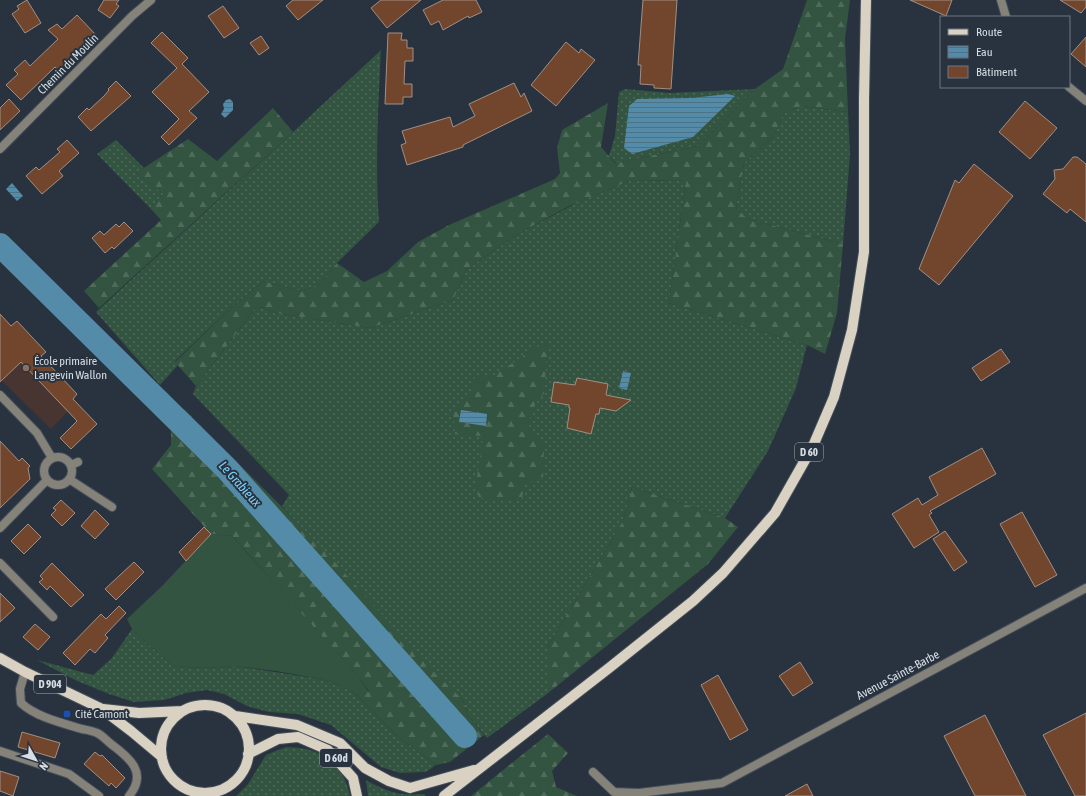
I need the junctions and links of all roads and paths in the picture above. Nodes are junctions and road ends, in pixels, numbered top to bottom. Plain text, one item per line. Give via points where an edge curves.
1 (149, 0) edge
2 (866, 0) edge
3 (1001, 0) edge
4 (1006, 16) edge
5 (1070, 88) edge
6 (1086, 101) edge
7 (1, 146) edge
8 (0, 395) edge
9 (52, 458) junction
10 (69, 479) junction
11 (47, 480) junction
12 (112, 507) dead end
13 (0, 528) edge
14 (0, 563) edge
15 (1086, 588) edge
16 (53, 617) dead end
17 (0, 658) edge
18 (25, 672) junction
19 (102, 709) junction
20 (183, 711) junction
21 (235, 716) junction
22 (0, 751) edge
23 (248, 754) junction
24 (162, 757) junction
25 (480, 768) junction
26 (593, 772) dead end
27 (224, 792) edge
28 (189, 793) edge
29 (99, 796) edge
30 (129, 796) edge
31 (357, 796) edge
32 (444, 796) edge

1 - 7 street, Chemin du Moulin
2 - 25 main road, D 60 via 864,252 852,330 834,397 813,446 775,513 723,573 693,601
3 - 4 street
5 - 6 street
8 - 9 street via 37,433
9 - 10 street via 63,458 75,464
9 - 11 street via 44,468
10 - 11 street via 66,483 56,485
10 - 12 street
11 - 13 street
14 - 16 street
15 - 26 street, Avenue Sainte-Barbe via 722,783 638,794 614,792
17 - 18 main road, D 904
18 - 19 main road, D 904
18 - 30 street via 20,689 21,703 28,709 97,733 126,756 135,767 137,777
19 - 20 main road, D 904 via 139,713
19 - 24 main road, D 904
20 - 21 main road via 196,706 210,705
20 - 24 main road via 172,719 165,731 161,744
21 - 23 main road via 248,740
21 - 25 main road via 297,725 340,743 365,768 389,781 410,788
22 - 29 street via 69,774
23 - 27 main road via 241,773
23 - 31 main road, D 60d via 278,739 298,737 328,750 353,778
24 - 28 main road via 171,776
25 - 32 main road, D 60
27 - 28 main road

